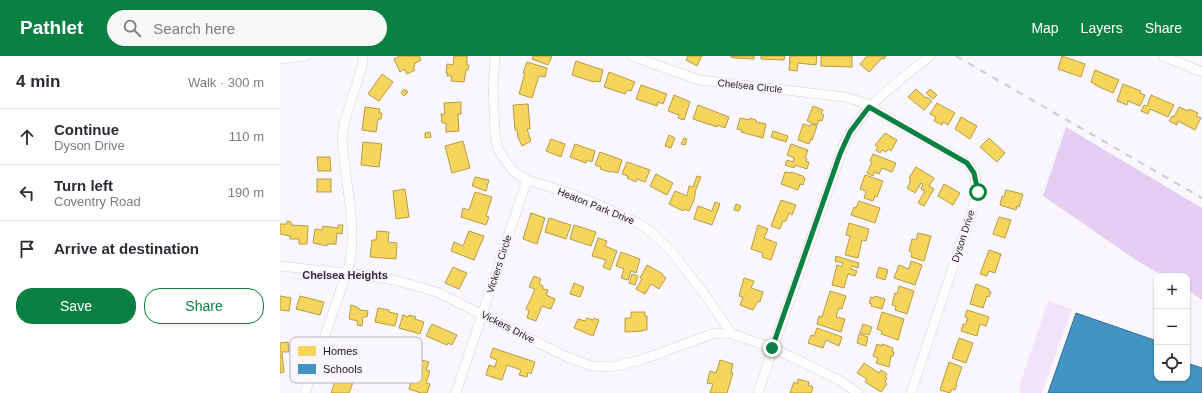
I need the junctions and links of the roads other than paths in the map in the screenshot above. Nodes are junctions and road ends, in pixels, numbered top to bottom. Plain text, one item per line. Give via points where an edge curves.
1 (306, 56) edge
2 (364, 56) edge
3 (495, 56) edge
4 (632, 56) edge
5 (930, 56) edge
6 (1163, 56) edge
7 (280, 59) edge
8 (654, 60) edge
9 (1202, 72) edge
10 (869, 107) junction
11 (527, 180) junction
12 (280, 266) edge
13 (347, 273) junction
14 (483, 314) junction
15 (732, 334) junction
16 (325, 337) edge
17 (772, 348) junction
18 (308, 383) edge
19 (305, 393) edge
20 (456, 393) edge
21 (758, 393) edge
22 (858, 393) edge
23 (911, 393) edge

1 - 7 street
2 - 13 street via 342,137 352,222 352,246
3 - 11 street, Heaton Park Drive via 493,101 498,150 513,171
4 - 8 street, Chelsea Circle
5 - 10 street
6 - 9 street
8 - 10 street, Chelsea Circle via 700,80 845,97
10 - 17 street via 850,132 840,154
10 - 23 street, Dyson Drive via 967,163 974,173 978,192
11 - 14 street, Vickers Circle
11 - 15 street, Heaton Park Drive via 604,207 651,232 676,258
12 - 13 street, Vickers Drive
13 - 14 street, Vickers Drive via 423,287
13 - 16 street
14 - 15 street, Vickers Drive via 578,362 603,367 641,360 712,334
14 - 20 street, Vickers Circle
15 - 17 street
17 - 21 street
17 - 22 street via 839,380
18 - 19 street

